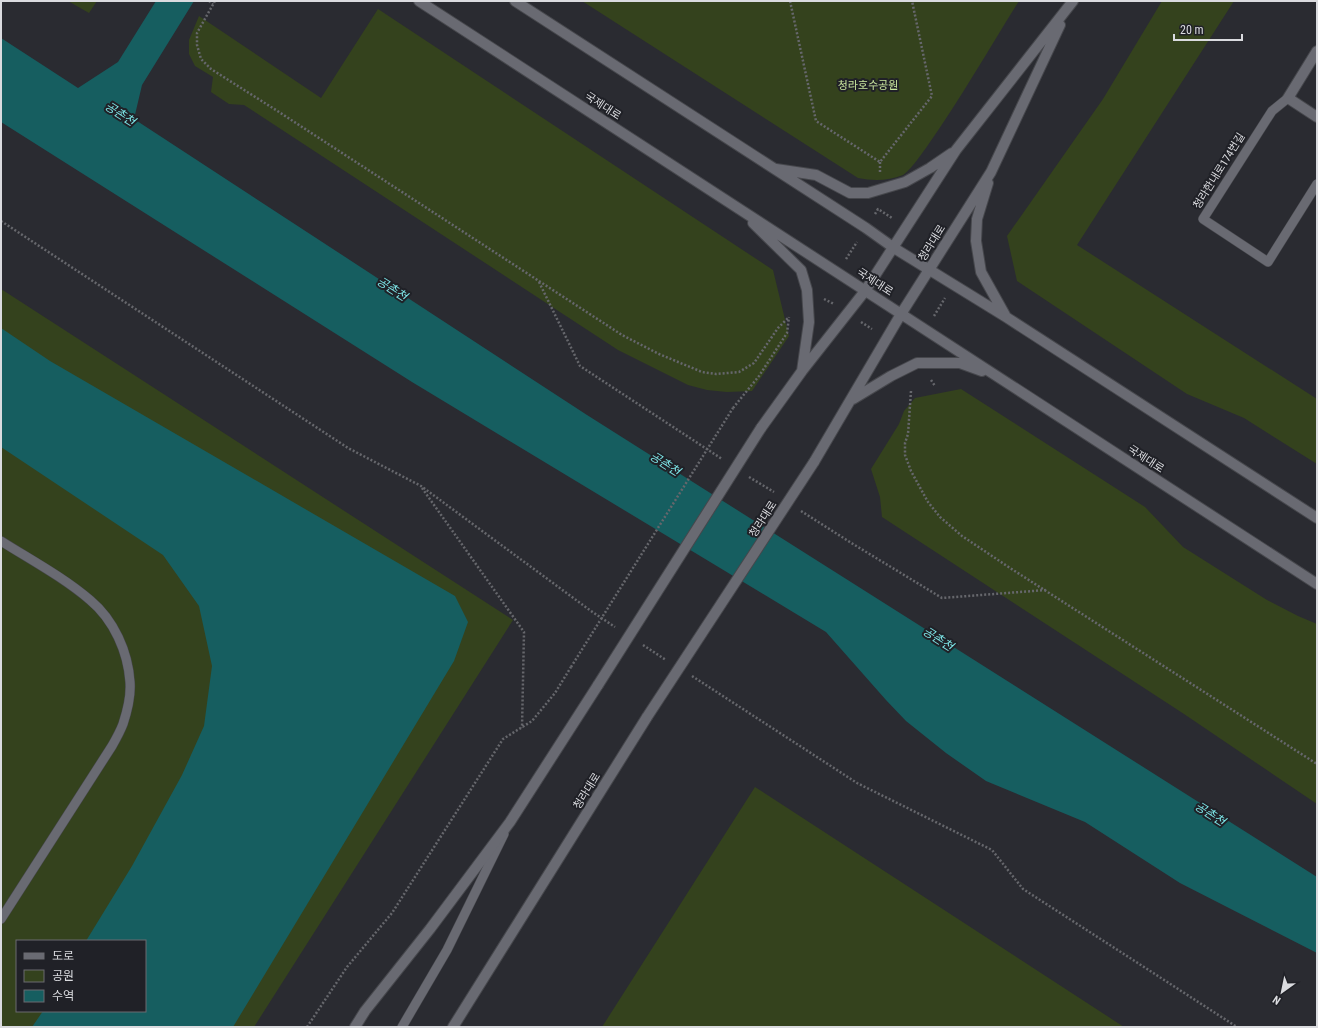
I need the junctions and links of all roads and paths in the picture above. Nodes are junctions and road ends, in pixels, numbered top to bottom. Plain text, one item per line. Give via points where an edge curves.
1 (209, 1) edge
2 (419, 1) edge
3 (515, 1) edge
4 (790, 1) edge
5 (912, 1) edge
6 (214, 2) edge
7 (1070, 5) edge
8 (1317, 51) edge
9 (1288, 98) junction
10 (1317, 117) edge
11 (956, 150) junction
12 (772, 168) junction
13 (991, 172) junction
14 (1317, 184) edge
15 (737, 208) junction
16 (906, 227) junction
17 (866, 228) junction
18 (894, 248) junction
19 (929, 270) junction
20 (837, 272) junction
21 (539, 281) junction
22 (954, 284) junction
23 (865, 291) junction
24 (822, 297) dead end
25 (847, 313) junction
26 (901, 314) junction
27 (1006, 317) junction
28 (925, 330) junction
29 (887, 338) junction
30 (802, 371) junction
31 (1002, 379) junction
32 (911, 390) dead end
33 (851, 400) junction
34 (723, 459) dead end
35 (749, 476) dead end
36 (421, 486) dead end
37 (775, 493) dead end
38 (801, 510) dead end
39 (1317, 518) edge
40 (1, 541) edge
41 (1317, 584) edge
42 (1046, 590) junction
43 (522, 728) junction
44 (1317, 764) edge
45 (510, 822) junction
46 (1, 919) edge
47 (307, 1027) edge
48 (355, 1027) edge
49 (402, 1027) edge
50 (453, 1027) edge

1 - 6 path
2 - 15 main road, 국제대로
3 - 12 main road
4 - 5 path via 816,121 880,162 932,96
6 - 21 path via 197,33 201,59 211,69
7 - 11 main road, 청라대로
7 - 13 main road, 청라대로
8 - 9 main road, 청라한내로174번길
9 - 10 main road
9 - 14 lane, 청라한내로174번길 via 1272,111 1203,219 1268,262
11 - 12 main road via 905,182 868,193 850,192 816,175
11 - 16 main road, 청라대로
12 - 17 main road
13 - 19 main road, 청라대로
13 - 27 main road via 977,219 976,241 981,272
15 - 20 main road, 국제대로
15 - 30 main road via 801,270 808,290 809,322
16 - 17 path via 878,209
16 - 18 main road, 청라대로
17 - 18 main road
17 - 20 path
18 - 19 main road
18 - 23 main road, 청라대로
19 - 22 main road
19 - 26 main road, 청라대로
20 - 23 main road, 국제대로
21 - 34 path via 580,366
21 - 43 path, bridge via 622,336 702,372 739,372 754,363 778,328 789,317 787,333 759,376 733,408 555,693 532,721
22 - 27 main road
22 - 28 path
23 - 25 main road, 청라대로
23 - 26 main road, 국제대로
24 - 25 path
25 - 29 path
25 - 30 main road, 청라대로
26 - 28 main road, 국제대로
26 - 29 main road, 청라대로
27 - 39 main road
28 - 31 main road, 국제대로
29 - 33 main road, 청라대로
30 - 45 main road, 청라대로, bridge via 761,428
31 - 33 main road via 960,363 917,363
31 - 41 main road, 국제대로
32 - 42 path via 905,455 928,502 940,517 962,536
33 - 50 main road, 청라대로, bridge via 814,462 647,717
35 - 37 path
36 - 43 path via 524,632
38 - 42 path via 942,598
40 - 46 lane via 91,600 107,618 119,638 130,683 123,725 112,746
42 - 44 path
43 - 47 path via 503,739 392,913 347,967
45 - 48 main road, 청라대로
45 - 49 lane via 447,950

